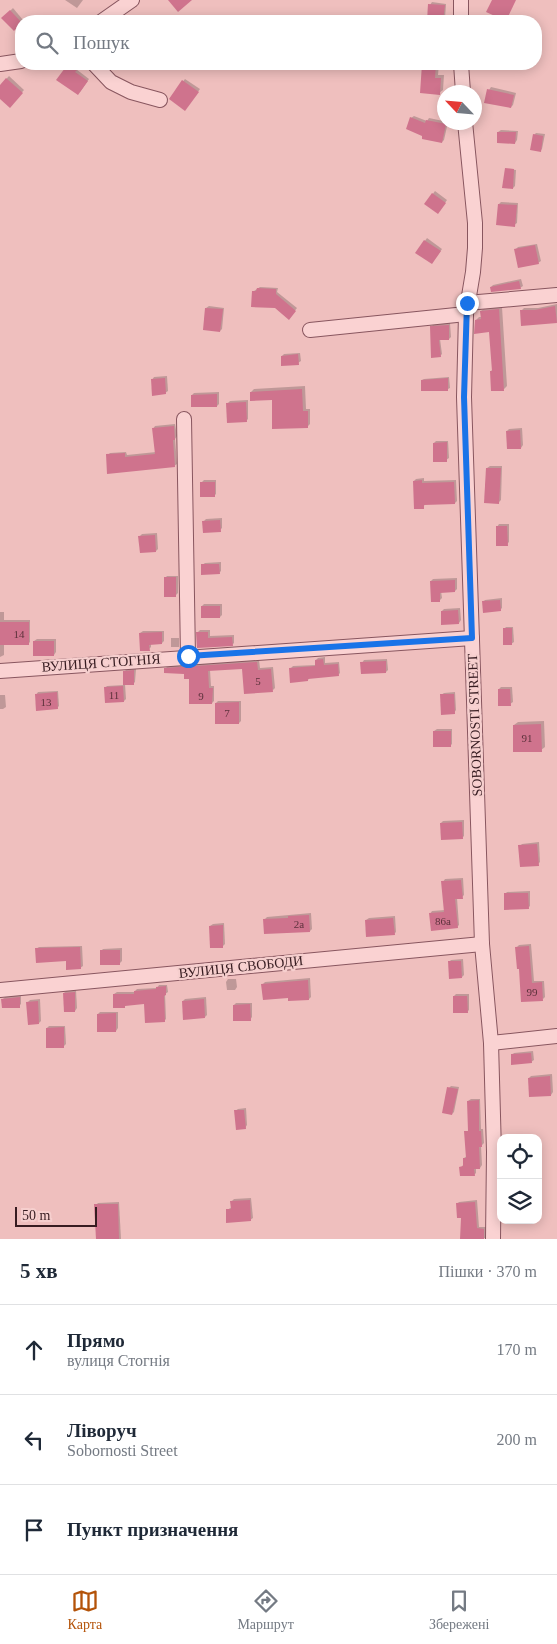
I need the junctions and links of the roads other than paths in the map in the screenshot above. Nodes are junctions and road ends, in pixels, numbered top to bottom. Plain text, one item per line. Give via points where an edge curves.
1 (132, 0) edge
2 (461, 0) edge
3 (111, 15) edge
4 (460, 15) edge
5 (15, 62) edge
6 (0, 64) edge
7 (100, 70) edge
8 (461, 70) edge
9 (462, 85) edge
10 (160, 100) dead end
11 (466, 130) edge
12 (557, 295) edge
13 (467, 308) junction
14 (310, 330) dead end
15 (184, 419) dead end
16 (472, 638) junction
17 (188, 656) junction
18 (0, 671) edge
19 (482, 944) junction
20 (0, 990) edge
21 (557, 1036) edge
22 (491, 1043) junction
23 (493, 1239) edge

1 - 3 street
2 - 4 street
5 - 6 street
7 - 10 street via 111,82 131,92
8 - 9 street
11 - 13 street, SOBORNOSTI STREET via 475,223 473,272
12 - 13 street
13 - 14 street
13 - 16 street, SOBORNOSTI STREET via 464,397
15 - 17 street
16 - 17 street, ВУЛИЦЯ СТОГНІЯ
16 - 19 street, SOBORNOSTI STREET
17 - 18 street, ВУЛИЦЯ СТОГНІЯ
19 - 20 street, ВУЛИЦЯ СВОБОДИ
19 - 22 street, SOBORNOSTI STREET
21 - 22 street
22 - 23 street, SOBORNOSTI STREET

